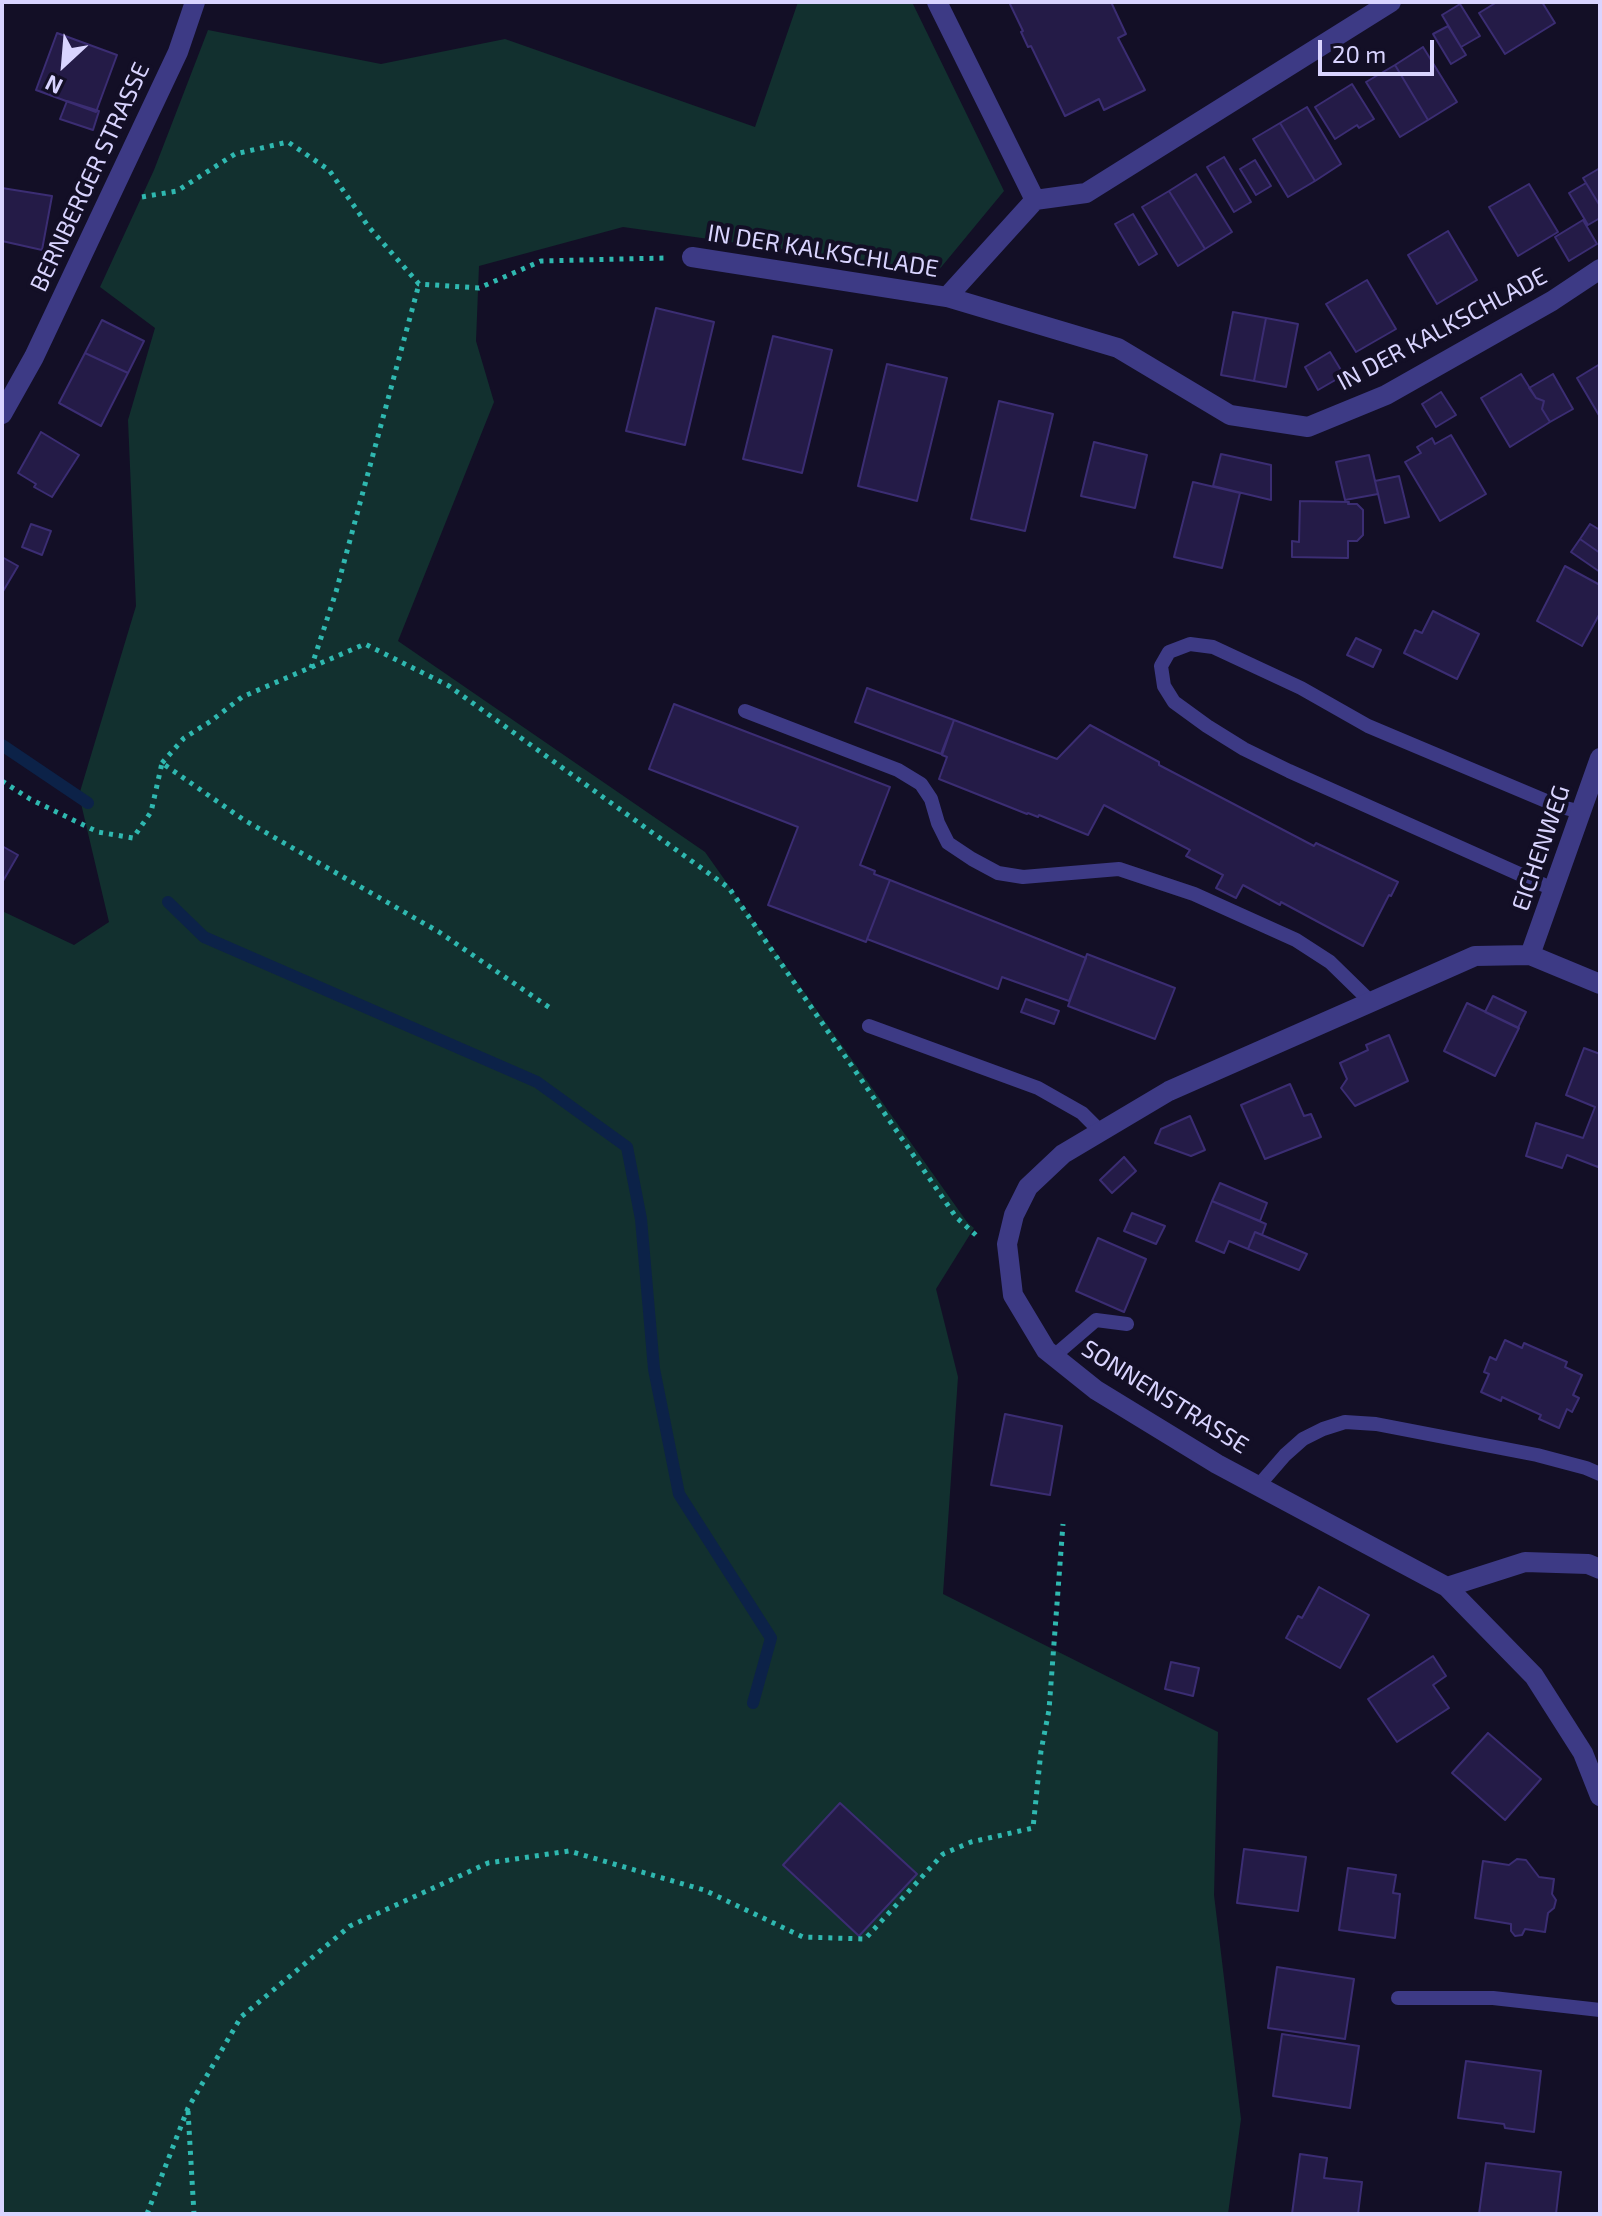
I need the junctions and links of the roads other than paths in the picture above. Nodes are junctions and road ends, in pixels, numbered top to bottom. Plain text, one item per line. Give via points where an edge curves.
1 (195, 2) edge
2 (937, 2) edge
3 (1391, 2) edge
4 (1035, 200) junction
5 (692, 257) road end
6 (1600, 269) edge
7 (947, 297) junction
8 (2, 414) edge
9 (745, 711) dead end
10 (1600, 758) edge
11 (1581, 812) junction
12 (1555, 890) junction
13 (1530, 955) junction
14 (1600, 984) edge
15 (1371, 1002) junction
16 (869, 1026) dead end
17 (1101, 1132) junction
18 (1127, 1324) dead end
19 (1054, 1356) junction
20 (1600, 1474) edge
21 (1259, 1485) junction
22 (1600, 1569) edge
23 (1447, 1587) junction
24 (1600, 1796) edge
25 (1398, 1998) dead end
26 (1600, 2010) edge

1 - 8 street, BERNBERGER STRASSE via 178,52
2 - 4 street
3 - 4 street via 1086,193
4 - 7 street, IN DER KALKSCHLADE
5 - 7 street, IN DER KALKSCHLADE
6 - 7 street, IN DER KALKSCHLADE via 1386,395 1308,427 1230,415 1118,348
9 - 15 lane via 898,770 921,784 948,843 998,873 1023,877 1119,869 1194,894 1296,940 1330,962
10 - 11 street, EICHENWEG
11 - 12 street, EICHENWEG
11 - 12 lane via 1368,726 1213,647 1190,644 1169,652 1161,666 1174,702 1244,749
12 - 13 street, EICHENWEG
13 - 14 street, SONNENSTRASSE
13 - 15 street, SONNENSTRASSE via 1475,956
15 - 17 street, SONNENSTRASSE via 1169,1091
16 - 17 lane via 1038,1088 1082,1113
17 - 19 street, SONNENSTRASSE via 1063,1154 1028,1187 1007,1244 1013,1295
18 - 19 lane via 1096,1320
19 - 21 street, SONNENSTRASSE via 1096,1390
20 - 21 lane via 1537,1455 1345,1422 1303,1439
21 - 23 street, SONNENSTRASSE
22 - 23 street via 1525,1562
23 - 24 street, SONNENSTRASSE via 1534,1676 1583,1753
25 - 26 lane via 1493,1998

